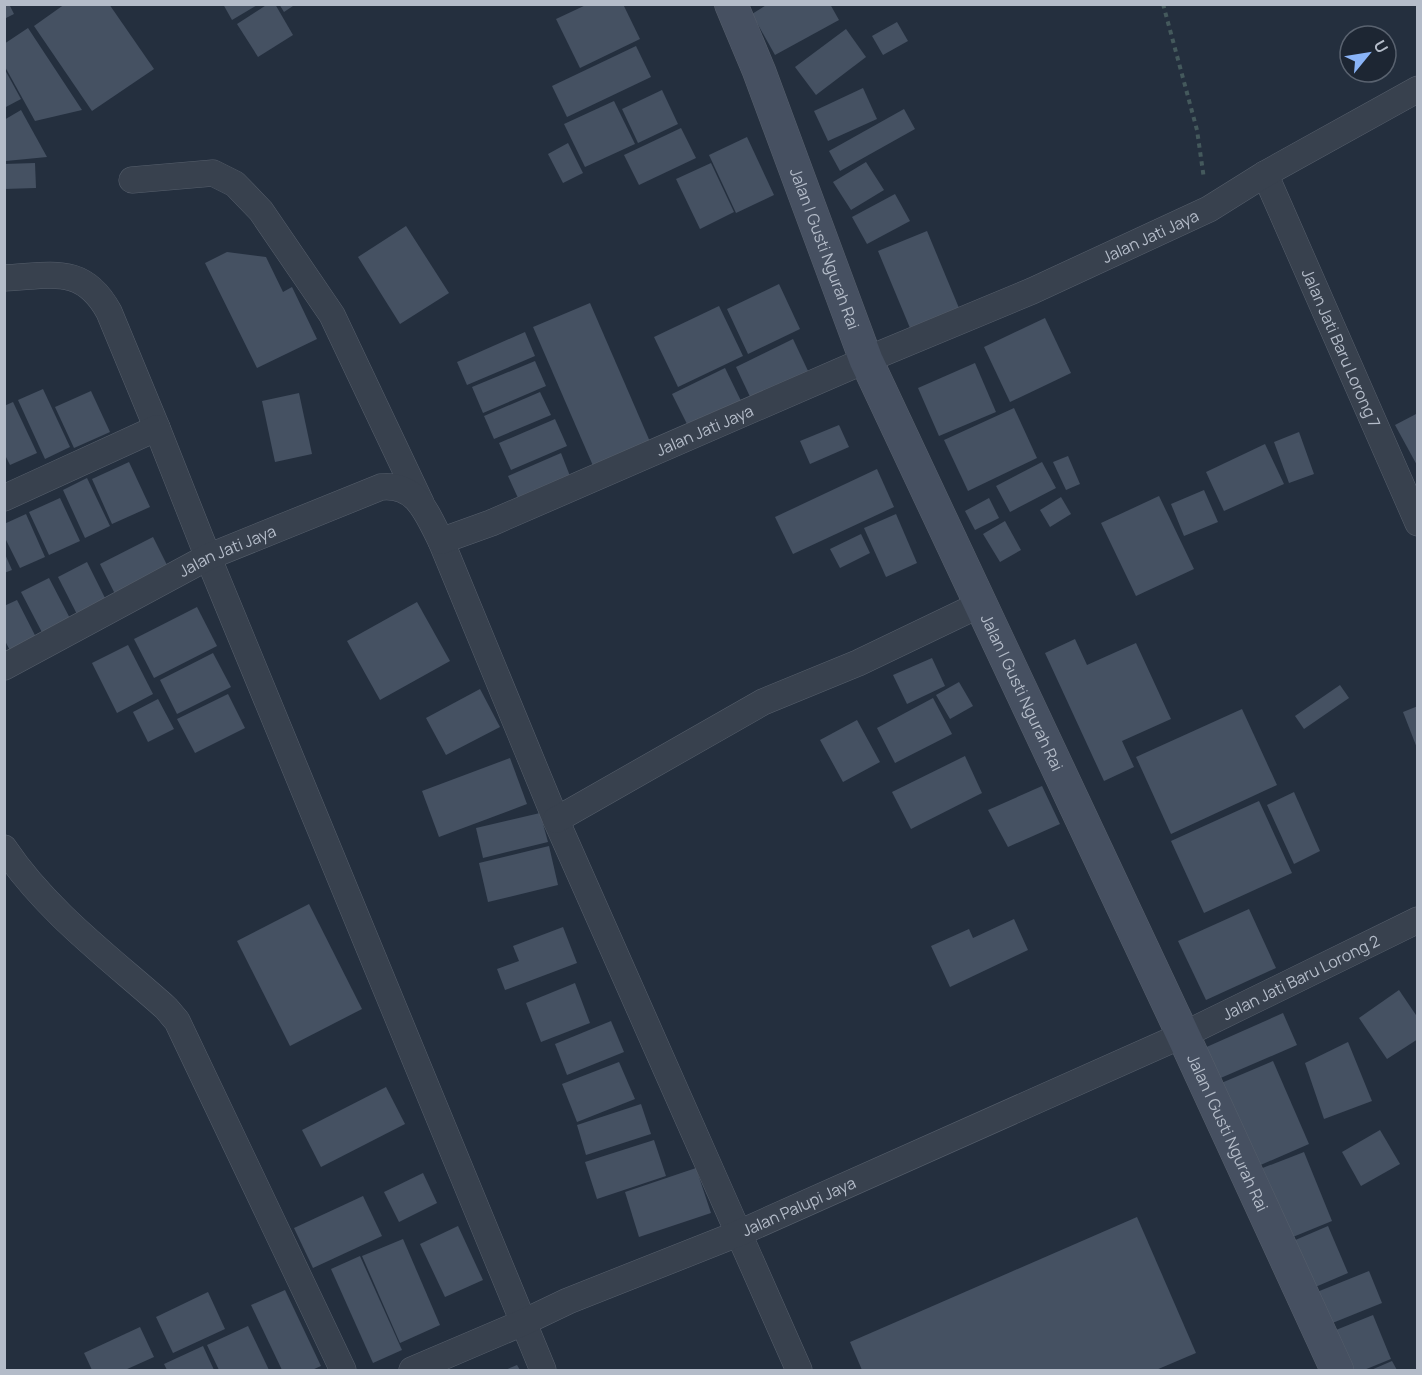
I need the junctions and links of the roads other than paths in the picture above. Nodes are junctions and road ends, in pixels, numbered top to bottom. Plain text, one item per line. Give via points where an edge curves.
1 (731, 4) edge
2 (1418, 89) edge
3 (1264, 174) junction
4 (132, 180) dead end
5 (4, 278) edge
6 (866, 360) junction
7 (157, 428) junction
8 (4, 498) edge
9 (423, 506) junction
10 (1418, 523) edge
11 (441, 541) junction
12 (208, 557) junction
13 (981, 604) junction
14 (4, 667) edge
15 (556, 820) junction
16 (4, 848) edge
17 (1418, 920) edge
18 (1183, 1035) junction
19 (737, 1234) junction
20 (522, 1323) junction
21 (343, 1371) edge
22 (412, 1371) edge
23 (543, 1371) edge
24 (799, 1371) edge
25 (1337, 1371) edge

1 - 6 main road, Jalan I Gusti Ngurah Rai
2 - 3 street, Jalan Jati Jaya
3 - 6 street, Jalan Jati Jaya via 1209,209 1032,291
3 - 10 street, Jalan Jati Baru Lorong 7
4 - 9 street via 213,173 235,184 261,211 332,315
5 - 7 street via 69,275 89,286 109,312
6 - 11 street, Jalan Jati Jaya via 491,523
6 - 13 main road, Jalan I Gusti Ngurah Rai
7 - 8 street
7 - 12 street
9 - 11 street, Jalan Jati Jaya
9 - 12 street, Jalan Jati Jaya via 403,489 381,487
11 - 15 street
12 - 14 street, Jalan Jati Jaya
12 - 20 street
13 - 15 street via 858,663 763,702
13 - 18 main road, Jalan I Gusti Ngurah Rai
15 - 19 street
16 - 21 street via 32,884 85,939 177,1021
17 - 18 street, Jalan Jati Baru Lorong 2
18 - 19 street, Jalan Palupi Jaya
18 - 25 main road, Jalan I Gusti Ngurah Rai
19 - 20 street, Jalan Palupi Jaya
19 - 24 street
20 - 22 street, Jalan Palupi Jaya
20 - 23 street

